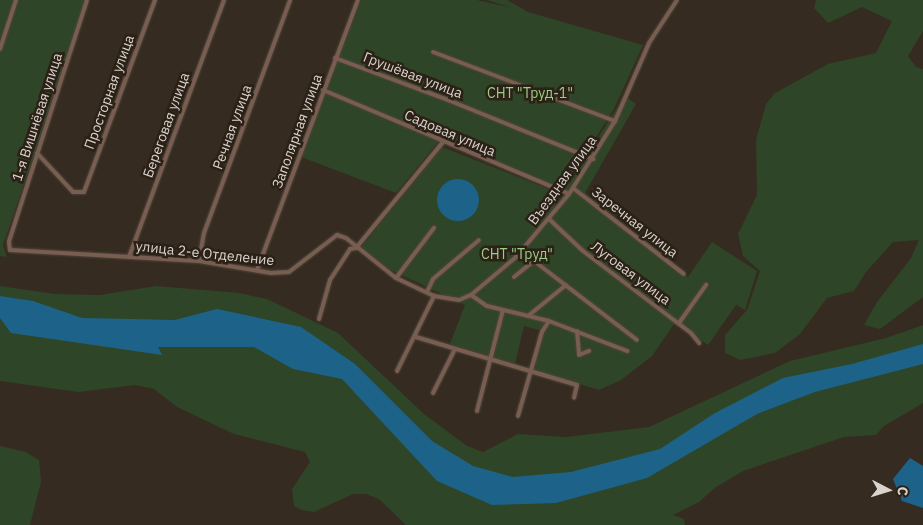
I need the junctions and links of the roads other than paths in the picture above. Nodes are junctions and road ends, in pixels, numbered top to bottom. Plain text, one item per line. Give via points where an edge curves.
1 (16, 0) edge
2 (87, 0) edge
3 (155, 0) edge
4 (224, 0) edge
5 (290, 0) edge
6 (358, 0) edge
7 (677, 0) edge
8 (0, 49) edge
9 (433, 52) dead end
10 (335, 58) junction
11 (323, 90) junction
12 (615, 121) junction
13 (443, 142) junction
14 (36, 153) junction
15 (593, 159) junction
16 (573, 188) junction
17 (569, 194) junction
18 (550, 220) junction
19 (434, 228) dead end
20 (479, 240) dead end
21 (9, 242) joint
22 (356, 248) junction
23 (522, 250) junction
24 (129, 257) junction
25 (199, 261) junction
26 (534, 261) junction
27 (258, 270) junction
28 (684, 274) dead end
29 (514, 277) dead end
30 (396, 278) junction
31 (566, 285) junction
32 (706, 285) dead end
33 (427, 292) junction
34 (472, 295) junction
35 (434, 296) junction
36 (503, 310) junction
37 (528, 316) junction
38 (319, 319) dead end
39 (550, 321) junction
40 (679, 322) junction
41 (577, 332) junction
42 (416, 337) junction
43 (637, 340) dead end
44 (699, 343) dead end
45 (455, 349) junction
46 (590, 351) dead end
47 (627, 351) dead end
48 (492, 361) junction
49 (398, 371) dead end
50 (531, 372) junction
51 (433, 393) dead end
52 (574, 398) dead end
53 (477, 411) dead end
54 (518, 416) dead end

1 - 8 street
2 - 14 street, 1-я Вишнёвая улица
3 - 14 street, Просторная улица via 84,192 73,192
4 - 24 street, Береговая улица
5 - 25 street, Речная улица via 204,233
6 - 10 street, Заполярная улица
7 - 12 street, Въездная улица via 649,44
9 - 12 street
10 - 11 street, Заполярная улица
10 - 15 street, Грушёвая улица
11 - 13 street, Садовая улица
11 - 27 street, Заполярная улица
12 - 15 street, Въездная улица
13 - 17 street, Садовая улица
13 - 22 street
14 - 21 street, 1-я Вишнёвая улица
15 - 16 street, Въездная улица
16 - 17 street, Въездная улица
16 - 28 street, Заречная улица
17 - 18 street, Въездная улица
18 - 23 street, Въездная улица
18 - 40 street, Луговая улица via 583,251
19 - 30 street
20 - 33 street via 433,279
21 - 24 street, улица 2-е Отделение via 10,250 18,253
22 - 27 street, улица 2-е Отделение via 346,238 336,235 289,272
22 - 30 street, улица 2-е Отделение
22 - 38 street via 350,249 330,280
23 - 26 street
23 - 34 street, Въездная улица
24 - 25 street, улица 2-е Отделение
25 - 27 street, улица 2-е Отделение
26 - 29 street
26 - 31 street
30 - 33 street, улица 2-е Отделение
31 - 37 street
31 - 43 street
32 - 40 street
33 - 35 street, улица 2-е Отделение
34 - 35 street via 459,300
34 - 36 street via 487,306
35 - 42 street
36 - 37 street
36 - 48 street
37 - 39 street
39 - 41 street
39 - 50 street via 542,332
40 - 44 street, Луговая улица
41 - 46 street via 579,356
41 - 47 street
42 - 45 street
42 - 49 street
45 - 48 street
45 - 51 street
48 - 50 street
48 - 53 street
50 - 52 street via 577,384
50 - 54 street

